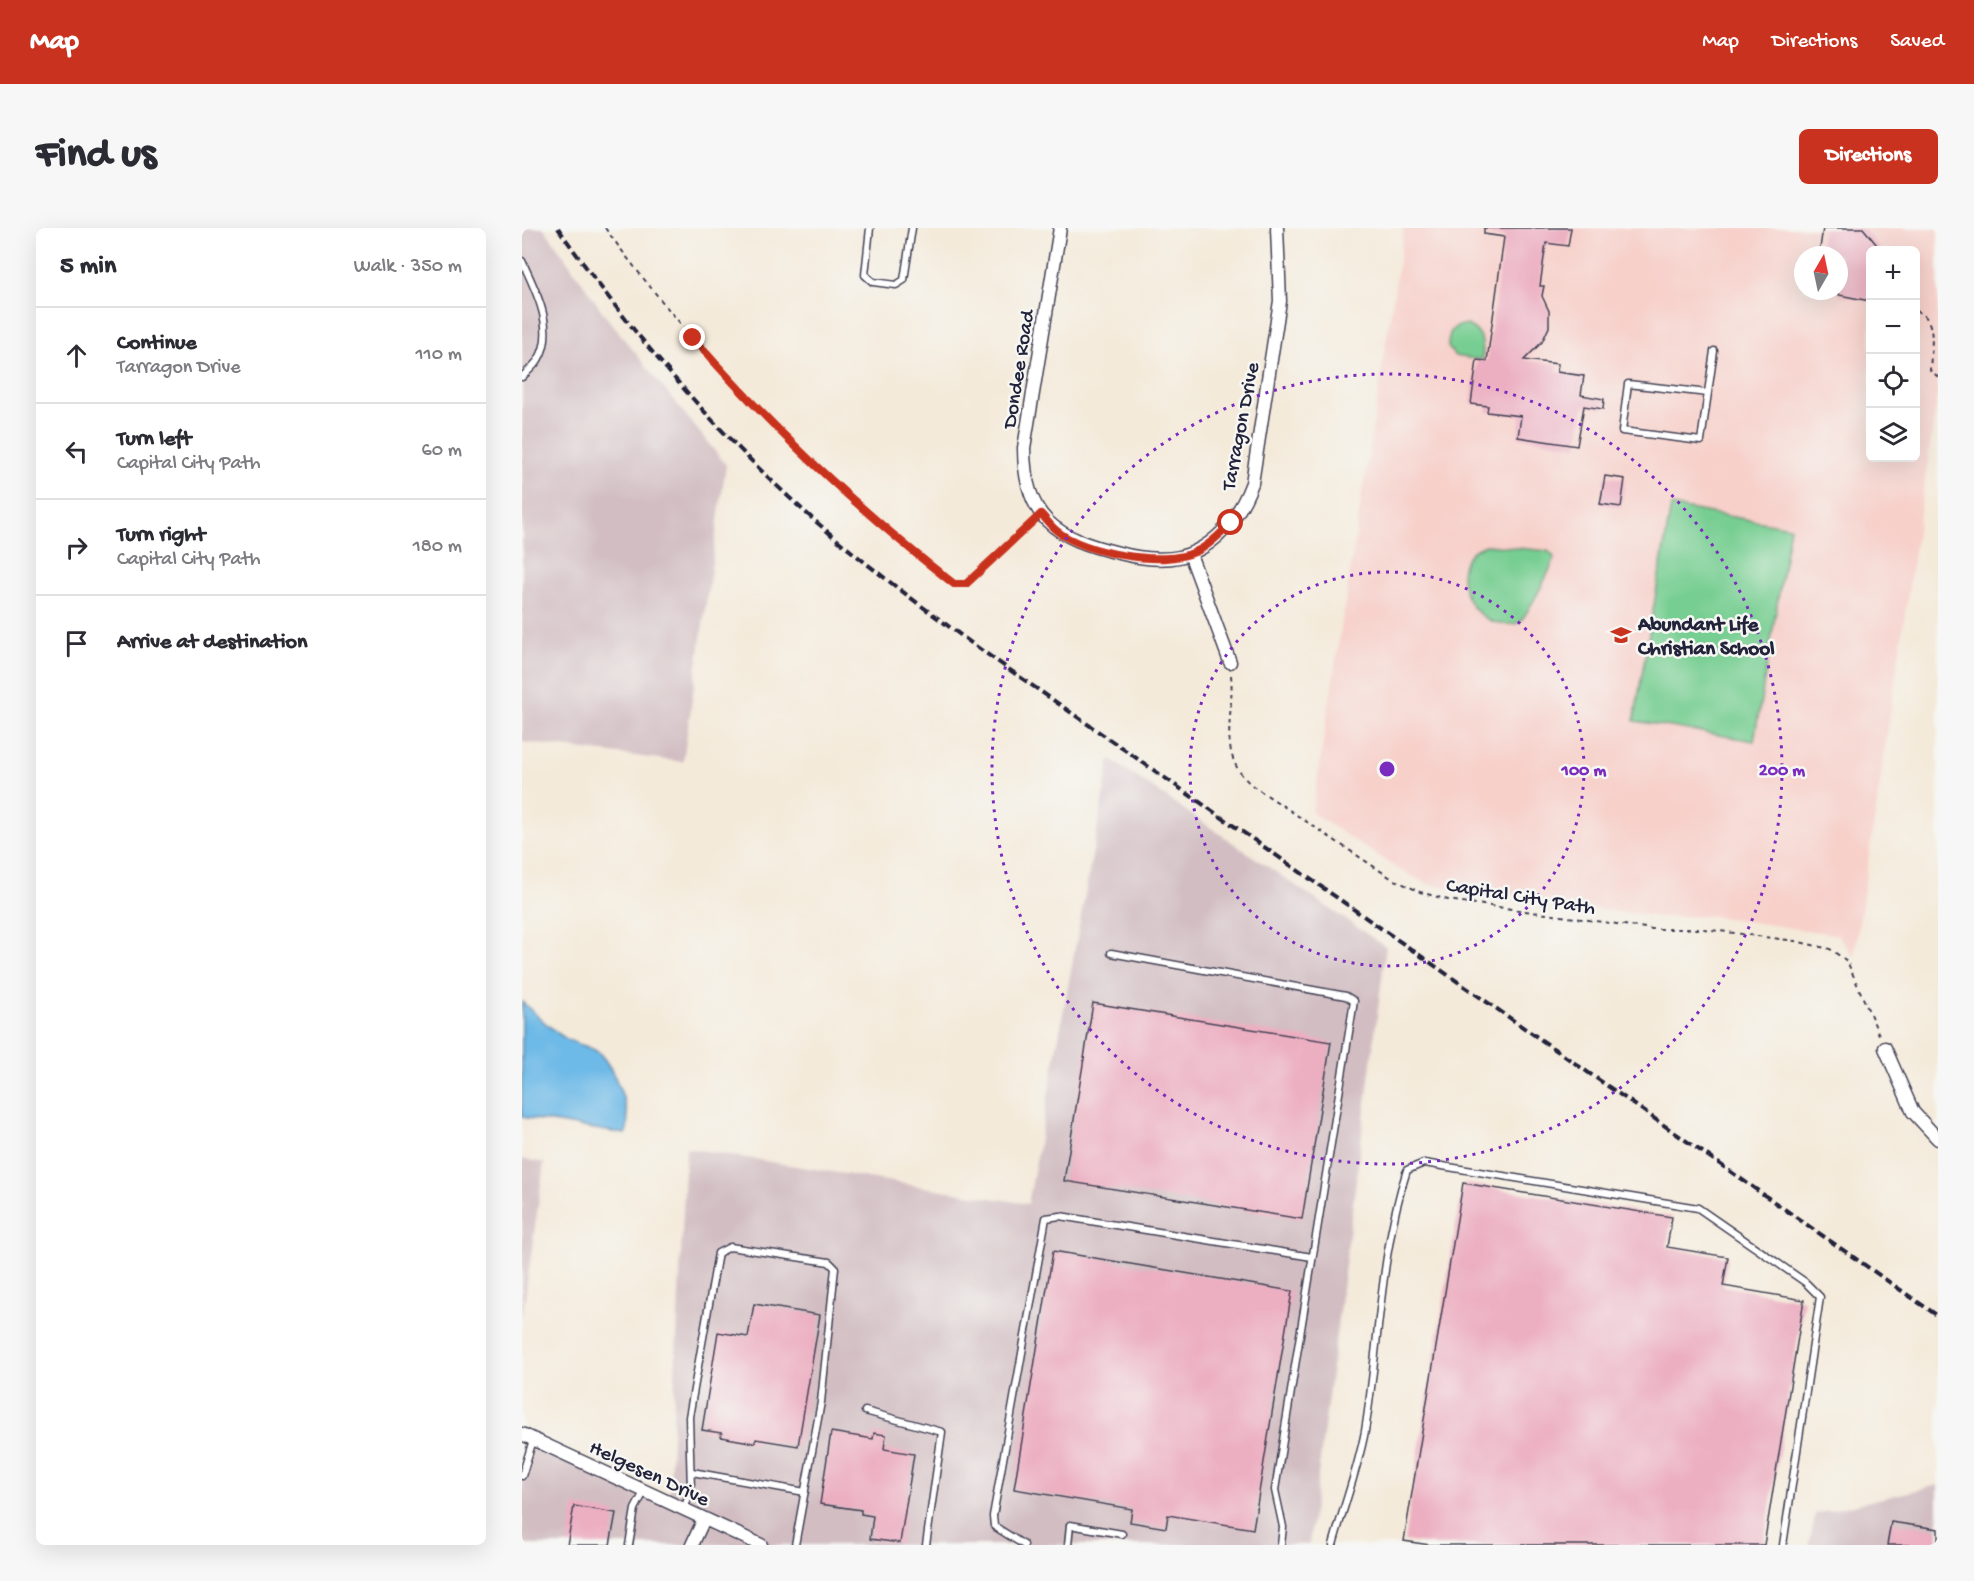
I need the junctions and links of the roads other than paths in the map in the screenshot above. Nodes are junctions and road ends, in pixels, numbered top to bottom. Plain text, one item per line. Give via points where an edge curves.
1 (870, 228) edge
2 (912, 228) edge
3 (1060, 228) edge
4 (1276, 228) edge
5 (522, 261) edge
6 (1714, 351) dead end
7 (522, 377) edge
8 (1708, 393) junction
9 (1041, 514) joint
10 (1190, 554) junction
11 (1230, 662) road end
12 (1111, 953) dead end
13 (1885, 1048) road end
14 (1938, 1138) edge
15 (1312, 1257) junction
16 (865, 1410) dead end
17 (528, 1437) edge
18 (692, 1472) junction
19 (522, 1476) edge
20 (644, 1492) junction
21 (805, 1492) junction
22 (684, 1510) junction
23 (704, 1519) junction
24 (1122, 1534) dead end
25 (628, 1545) edge
26 (692, 1545) edge
27 (761, 1545) edge
28 (795, 1545) edge
29 (926, 1545) edge
30 (1024, 1545) edge
31 (1068, 1545) edge
32 (1281, 1545) edge
33 (1333, 1545) edge
34 (1783, 1545) edge

1 - 2 lane via 865,274 873,282 896,285 904,280
3 - 9 street, Dondee Road via 1024,448 1024,474
4 - 10 street, Tarragon Drive via 1280,301 1252,483 1231,523
5 - 7 lane via 544,321 545,342 538,360
6 - 8 lane
8 - 8 lane via 1701,441 1622,431 1628,384
9 - 10 street, Tarragon Drive via 1057,531 1083,545 1155,558
10 - 11 street
12 - 15 lane via 1346,996 1354,1001
13 - 14 street via 1913,1112
15 - 30 lane via 1059,1216 1046,1218 993,1516 994,1526
15 - 32 lane via 1275,1490 1283,1527
16 - 29 lane via 942,1432
17 - 19 lane
17 - 20 street, Helgesen Drive
18 - 21 lane
18 - 21 lane via 689,1417 718,1253 730,1247 829,1262 835,1268 828,1349
18 - 22 lane
20 - 22 street, Helgesen Drive
20 - 25 lane via 635,1509
21 - 28 lane
22 - 23 street, Helgesen Drive
23 - 26 street
23 - 27 street, Helgesen Drive
24 - 31 lane via 1071,1525
33 - 34 lane via 1364,1434 1401,1188 1407,1170 1424,1163 1698,1208 1805,1282 1820,1297

